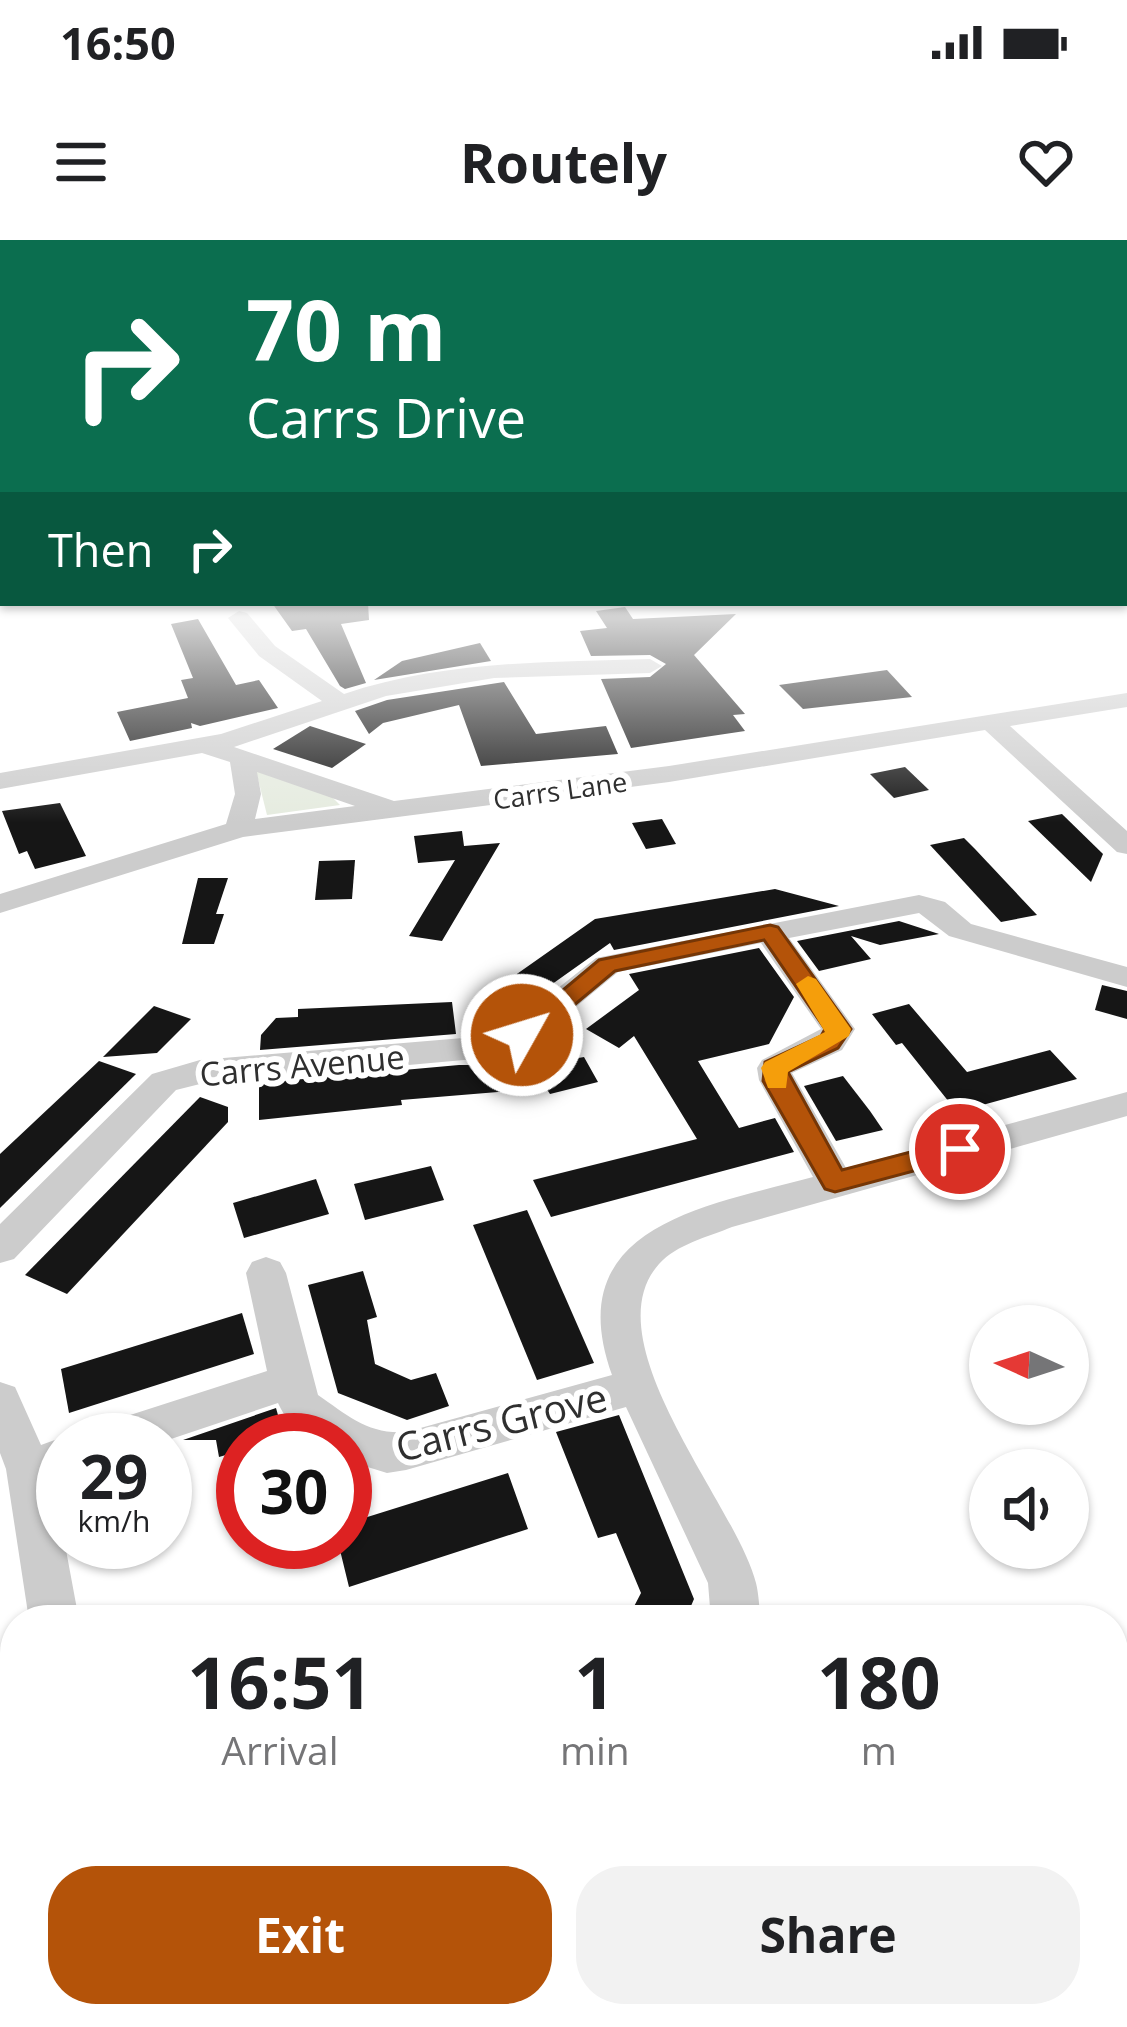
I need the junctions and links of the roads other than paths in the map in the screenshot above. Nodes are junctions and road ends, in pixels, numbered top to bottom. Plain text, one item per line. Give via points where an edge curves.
1 (273, 655) edge
2 (650, 666) dead end
3 (1127, 700) edge
4 (338, 701) junction
5 (993, 724) junction
6 (207, 746) junction
7 (242, 758) junction
8 (0, 781) edge
9 (395, 810) junction
10 (239, 829) junction
11 (1127, 846) edge
12 (0, 904) edge
13 (770, 932) junction
14 (1127, 977) edge
15 (1127, 1104) edge
16 (835, 1182) junction
17 (0, 1248) edge
18 (266, 1273) dead end
19 (290, 1381) junction
20 (637, 1386) junction
21 (0, 1400) edge
22 (192, 1413) edge
23 (36, 1449) edge
24 (52, 1569) edge
25 (54, 1605) edge
26 (734, 1605) edge

1 - 4 street
2 - 4 street via 494,671
3 - 5 street, Carrs Lane
4 - 6 street
5 - 9 street, Carrs Lane
5 - 11 street
6 - 7 street
6 - 8 street
7 - 9 street
7 - 10 street via 248,794
9 - 10 street, Carrs Lane
10 - 12 street, Carrs Lane
13 - 14 street, Carrs Avenue via 920,904 960,930
13 - 16 street via 838,1029 830,1042 774,1068
13 - 17 street, Carrs Avenue via 608,965 508,1045 200,1072 164,1082
15 - 16 street
16 - 20 street via 683,1229 640,1258 622,1299 620,1340
18 - 19 street, Carrs Grove
19 - 20 street, Carrs Grove via 302,1408 352,1443 386,1453
19 - 22 street
20 - 26 street via 732,1582
21 - 23 street
24 - 25 street

